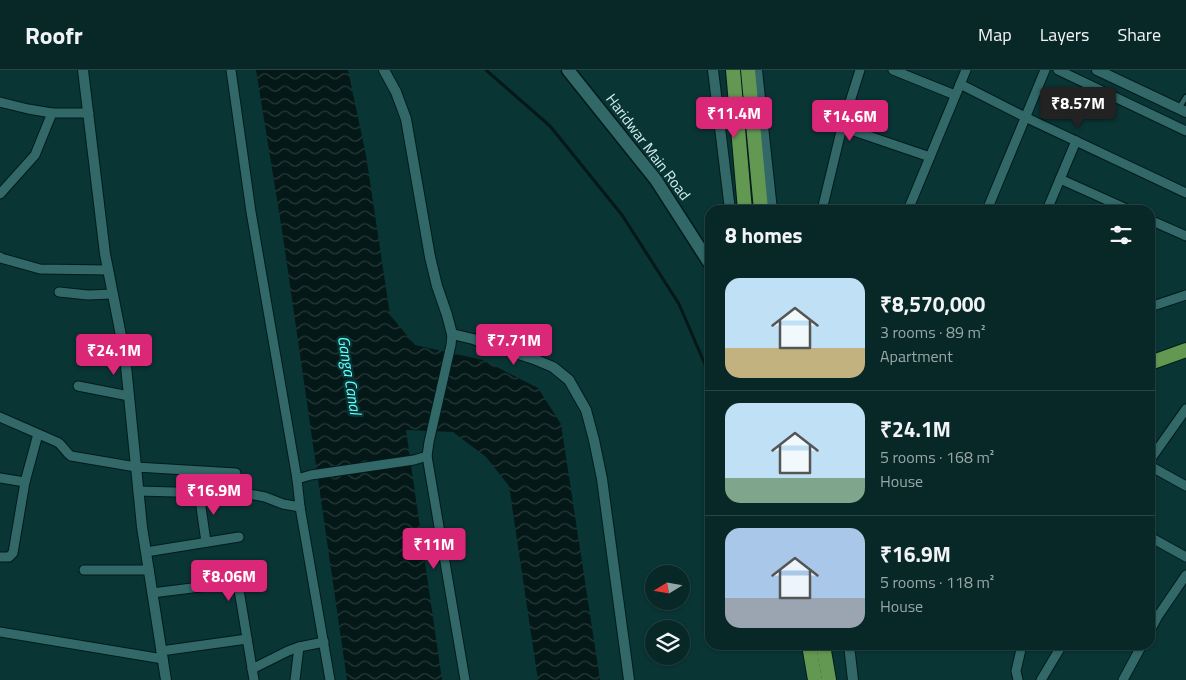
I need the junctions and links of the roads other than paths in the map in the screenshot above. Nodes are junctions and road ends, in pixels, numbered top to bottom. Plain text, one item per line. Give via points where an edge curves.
1 (83, 70) edge
2 (232, 70) edge
3 (384, 70) edge
4 (568, 70) edge
5 (713, 70) edge
6 (733, 70) edge
7 (748, 70) edge
8 (757, 70) edge
9 (860, 70) edge
10 (893, 70) edge
11 (966, 70) edge
12 (1045, 70) edge
13 (1058, 70) edge
14 (1104, 71) edge
15 (960, 84) junction
16 (956, 96) junction
17 (1186, 97) edge
18 (0, 102) edge
19 (1183, 110) edge
20 (89, 112) junction
21 (52, 113) junction
22 (1025, 117) junction
23 (842, 127) junction
24 (1186, 131) edge
25 (1076, 141) junction
26 (930, 157) junction
27 (1060, 178) junction
28 (1186, 193) edge
29 (0, 194) edge
30 (729, 205) edge
31 (745, 205) edge
32 (761, 205) edge
33 (771, 205) edge
34 (823, 205) edge
35 (910, 205) edge
36 (989, 205) edge
37 (1049, 205) edge
38 (1106, 205) edge
39 (1155, 222) edge
40 (1186, 236) edge
41 (699, 247) junction
42 (705, 256) edge
43 (0, 259) edge
44 (705, 261) edge
45 (108, 270) junction
46 (59, 292) dead end
47 (113, 294) junction
48 (1186, 295) edge
49 (1155, 305) edge
50 (452, 334) junction
51 (1186, 350) edge
52 (1155, 361) edge
53 (78, 386) dead end
54 (129, 396) junction
55 (1184, 415) edge
56 (0, 417) edge
57 (38, 434) junction
58 (1155, 453) edge
59 (427, 456) junction
60 (136, 467) junction
61 (1155, 469) edge
62 (236, 473) dead end
63 (0, 478) edge
64 (297, 479) junction
65 (25, 482) junction
66 (1186, 486) edge
67 (138, 491) junction
68 (199, 493) junction
69 (300, 508) junction
70 (239, 537) dead end
71 (1155, 540) edge
72 (206, 542) junction
73 (146, 552) junction
74 (0, 557) edge
75 (1186, 557) edge
76 (84, 570) dead end
77 (149, 570) junction
78 (1185, 580) edge
79 (152, 593) junction
80 (1155, 614) edge
81 (1158, 616) junction
82 (1155, 622) edge
83 (0, 632) edge
84 (247, 639) junction
85 (324, 642) junction
86 (299, 647) junction
87 (810, 650) edge
88 (824, 650) edge
89 (850, 650) edge
90 (1021, 650) edge
91 (1059, 650) edge
92 (1139, 650) edge
93 (162, 655) junction
94 (252, 669) junction
95 (166, 680) edge
96 (254, 680) edge
97 (295, 680) edge
98 (330, 680) edge
99 (464, 680) edge
100 (630, 680) edge
101 (814, 680) edge
102 (829, 680) edge
103 (854, 680) edge
104 (1018, 680) edge
105 (1041, 680) edge
106 (1122, 680) edge

1 - 20 street
2 - 64 street via 251,212
3 - 50 street via 406,119 436,286
4 - 41 main road, Haridwar Main Road via 656,180
5 - 30 street
6 - 31 highway
7 - 32 highway
8 - 33 street
9 - 23 street
10 - 16 street
11 - 15 street
12 - 22 street
13 - 24 street
14 - 19 street
15 - 16 street
15 - 22 street
16 - 26 street
17 - 19 lane
18 - 21 street
20 - 21 street
20 - 45 street
21 - 29 street via 35,155
22 - 25 street
22 - 36 street
23 - 26 street
23 - 34 street
25 - 27 street
25 - 28 street
26 - 35 street
27 - 37 street
27 - 38 street
39 - 40 street
41 - 42 main road, Haridwar Main Road
41 - 44 main road, Haridwar Main Road
43 - 45 street via 40,269
45 - 47 street
46 - 47 street
47 - 54 street
48 - 49 street
50 - 59 street
50 - 100 street via 554,366 569,380 586,410 602,479
51 - 52 highway
53 - 54 street
54 - 60 street
55 - 58 street
56 - 57 street
57 - 60 street via 61,444 71,456
57 - 65 street
59 - 64 street
59 - 99 street
60 - 62 street
60 - 67 street
61 - 66 street
63 - 65 street
64 - 69 street
65 - 74 street via 13,553 10,557
67 - 68 street
67 - 73 street
68 - 69 street via 265,497
68 - 72 street
69 - 85 street
70 - 72 street
71 - 75 street
72 - 73 street
73 - 77 street
76 - 77 street
77 - 79 street
78 - 81 street
79 - 84 street via 236,584
79 - 93 street
80 - 81 street
81 - 82 street
83 - 93 street
84 - 93 street
84 - 94 street
85 - 86 street
85 - 98 street
86 - 94 street
86 - 97 street
87 - 101 highway
88 - 102 highway
89 - 103 street
90 - 104 street via 1016,671
91 - 105 street
92 - 106 street
93 - 95 street
94 - 96 street

